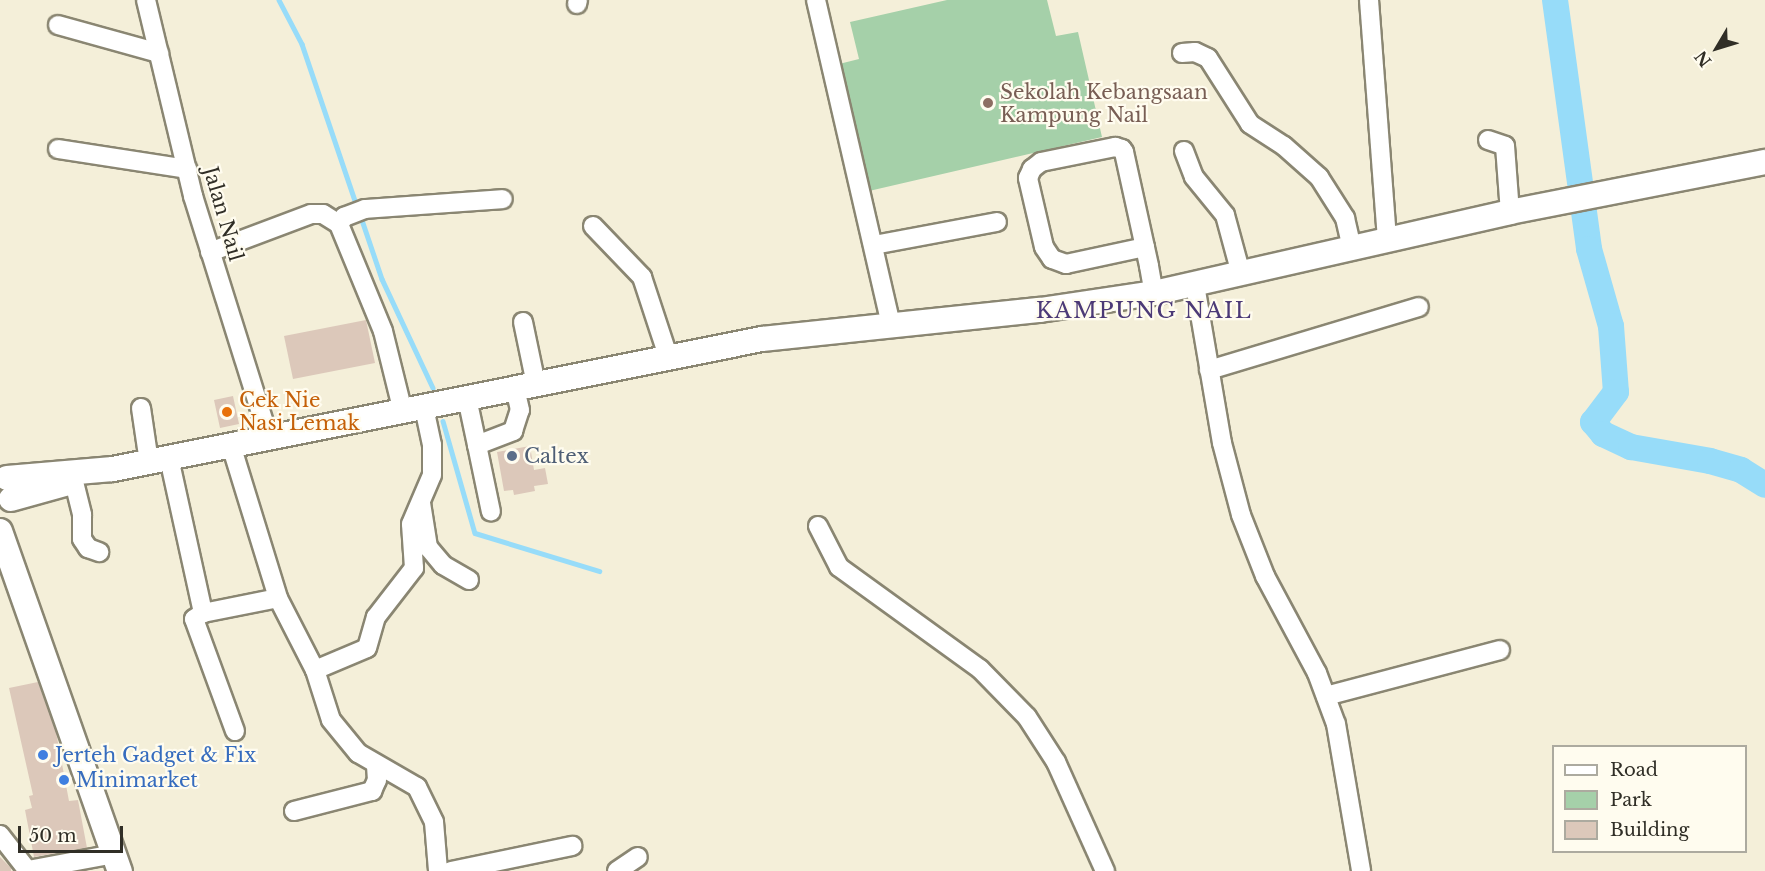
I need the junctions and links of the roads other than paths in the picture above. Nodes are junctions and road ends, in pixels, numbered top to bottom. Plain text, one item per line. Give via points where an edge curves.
1 (146, 0) edge
2 (816, 0) edge
3 (1369, 0) edge
4 (58, 25) dead end
5 (159, 53) junction
6 (1182, 53) dead end
7 (1488, 141) dead end
8 (58, 149) dead end
9 (1184, 151) dead end
10 (1765, 162) edge
11 (186, 169) junction
12 (503, 200) dead end
13 (1510, 212) junction
14 (997, 222) dead end
15 (339, 224) junction
16 (593, 226) dead end
17 (1387, 240) junction
18 (874, 245) junction
19 (1145, 247) junction
20 (1352, 248) junction
21 (210, 252) junction
22 (1241, 274) junction
23 (1194, 285) junction
24 (1154, 293) junction
25 (1419, 307) dead end
26 (523, 322) dead end
27 (891, 324) junction
28 (668, 356) junction
29 (1209, 370) junction
30 (526, 386) junction
31 (467, 398) junction
32 (141, 408) dead end
33 (413, 409) junction
34 (269, 438) junction
35 (231, 445) junction
36 (477, 445) junction
37 (159, 460) junction
38 (112, 469) junction
39 (74, 482) junction
40 (5, 492) edge
41 (421, 503) junction
42 (491, 512) dead end
43 (818, 526) dead end
44 (0, 531) edge
45 (11, 552) junction
46 (99, 552) dead end
47 (469, 580) dead end
48 (278, 598) junction
49 (203, 613) junction
50 (1500, 650) dead end
51 (315, 670) junction
52 (1326, 696) junction
53 (235, 731) dead end
54 (376, 766) junction
55 (294, 811) dead end
56 (0, 835) edge
57 (572, 846) dead end
58 (638, 857) dead end
59 (117, 863) edge
60 (28, 870) edge
61 (438, 871) edge
62 (451, 871) edge
63 (617, 871) edge
64 (1106, 871) edge
65 (1362, 871) edge

1 - 5 street, Jalan Nail
2 - 18 street
3 - 17 street
4 - 5 street
5 - 11 street, Jalan Nail
6 - 20 street via 1195,52 1208,58 1250,124 1284,146 1319,177 1345,218
7 - 13 street via 1505,146
8 - 11 street
9 - 22 street via 1194,177 1225,215
10 - 13 main road
11 - 21 street, Jalan Nail
12 - 15 street via 359,211
13 - 17 main road
14 - 18 street
15 - 21 street via 323,214 311,214
15 - 33 street
16 - 28 street via 642,277
17 - 20 main road
18 - 27 street
19 - 19 street via 1122,149 1115,147 1041,162 1032,169 1028,178 1044,248 1052,259 1066,264
19 - 24 street
20 - 22 main road
21 - 34 street, Jalan Nail
22 - 23 main road
23 - 24 main road
23 - 29 street
24 - 27 main road via 1040,310
25 - 29 street
26 - 30 street
27 - 28 main road via 782,336
28 - 30 main road
29 - 52 street via 1222,443 1250,541
30 - 31 main road
30 - 36 street via 517,425 502,438
31 - 33 main road
31 - 36 street
32 - 37 street
33 - 34 main road
33 - 41 street via 433,454 430,482
34 - 35 main road
35 - 37 main road
35 - 48 street
36 - 42 street
37 - 38 main road
37 - 49 street
38 - 39 main road
38 - 40 main road
39 - 40 main road
39 - 46 street via 82,515 82,539 88,548
40 - 45 main road
41 - 47 street via 428,547 443,566
41 - 51 street via 411,524 414,568 376,617 367,648
43 - 64 street via 839,567 980,669 1027,717 1056,762
44 - 45 main road
45 - 59 main road
48 - 49 street
48 - 51 street
49 - 53 street via 194,619 194,628
50 - 52 street
51 - 54 street via 338,731
52 - 65 street via 1340,740 1354,846
54 - 55 street via 372,791
54 - 61 street via 417,787 426,800 434,822
56 - 60 street
57 - 62 street
58 - 63 street
59 - 60 street

